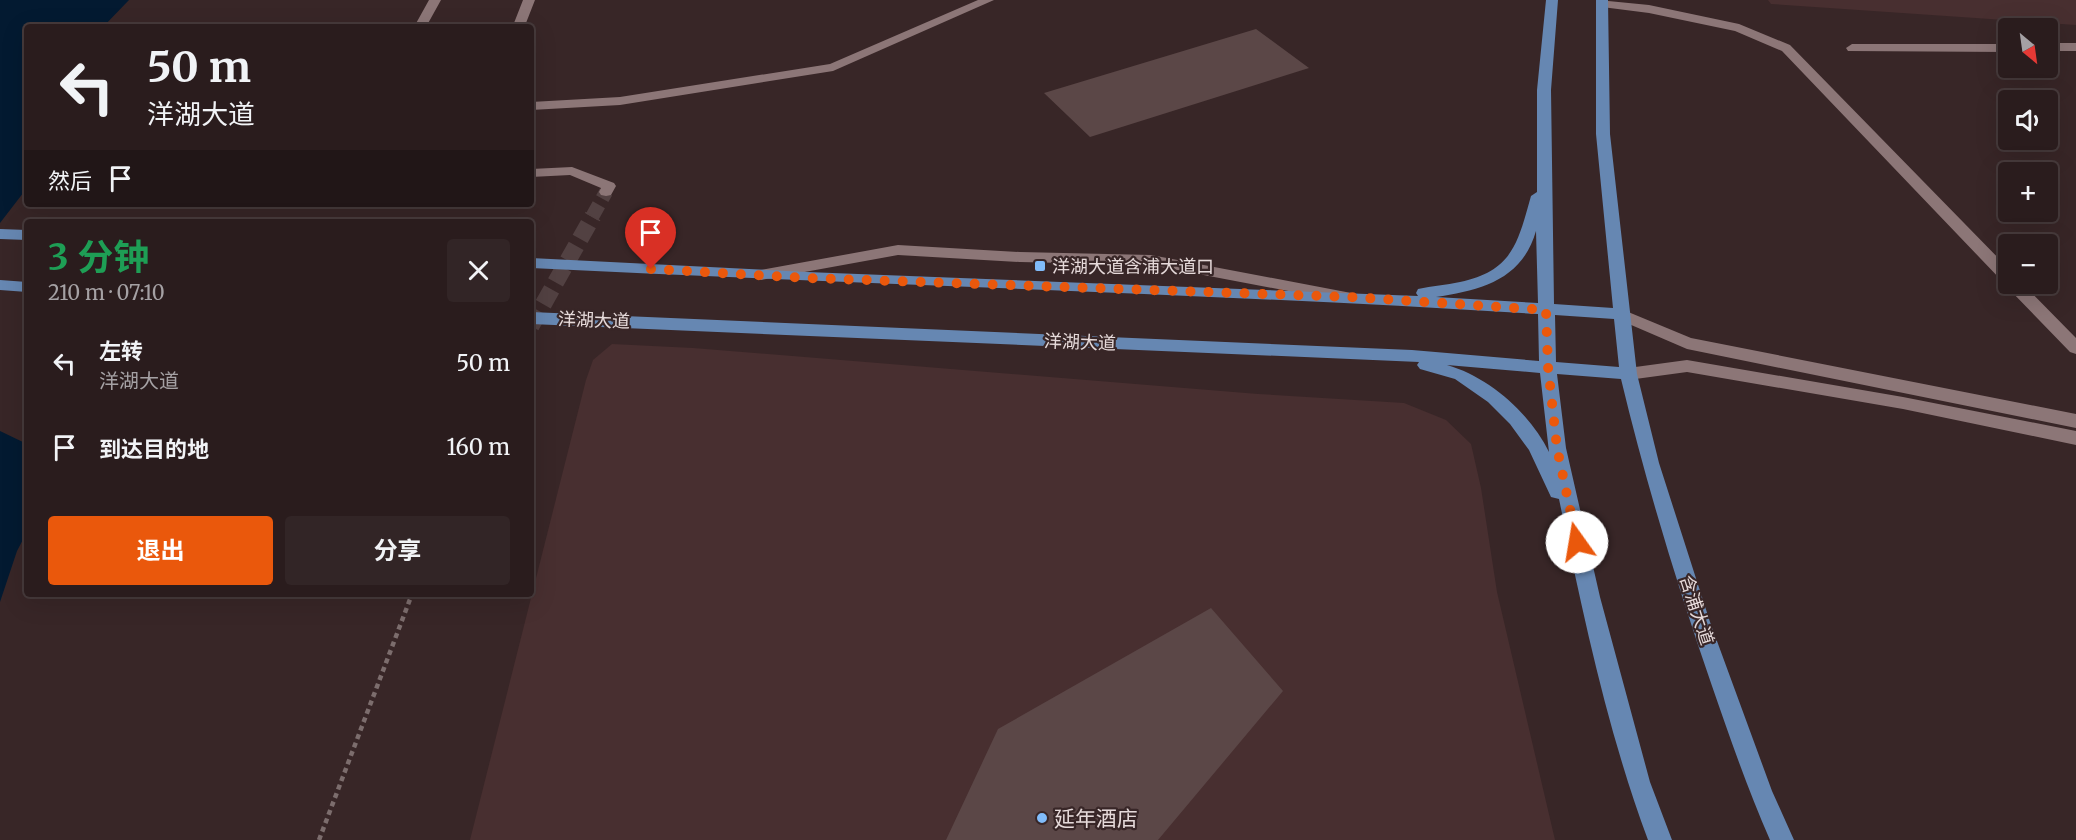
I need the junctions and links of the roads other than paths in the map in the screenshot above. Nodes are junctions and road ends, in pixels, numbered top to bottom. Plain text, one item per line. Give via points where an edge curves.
1 (435, 0) edge
2 (529, 0) edge
3 (988, 0) edge
4 (1552, 0) edge
5 (1602, 1) edge
6 (520, 22) dead end
7 (422, 24) edge
8 (2076, 47) edge
9 (1852, 48) dead end
10 (1998, 48) edge
11 (2058, 48) edge
12 (534, 106) edge
13 (534, 173) edge
14 (1544, 175) junction
15 (606, 192) dead end
16 (0, 234) edge
17 (24, 235) edge
18 (534, 263) edge
19 (1998, 267) edge
20 (758, 275) junction
21 (0, 285) edge
22 (24, 287) edge
23 (2024, 294) edge
24 (1350, 297) junction
25 (1546, 310) junction
26 (1621, 314) junction
27 (534, 318) edge
28 (2076, 348) edge
29 (1361, 354) junction
30 (1548, 367) junction
31 (1628, 374) junction
32 (2076, 421) edge
33 (2076, 438) edge
34 (1573, 523) junction
35 (1660, 840) edge
36 (1782, 840) edge

1 - 7 street
2 - 6 street
3 - 12 street via 832,67 620,101
4 - 14 main road via 1544,90
5 - 19 street via 1739,28 1786,48
5 - 26 main road, 含浦大道 via 1603,134
8 - 11 street
9 - 10 street
13 - 15 street via 572,171 609,186
14 - 24 main road via 1522,250 1511,265 1478,282 1448,291
14 - 25 main road
16 - 17 main road
18 - 20 main road
20 - 24 main road
20 - 24 street via 898,250 1151,260
21 - 22 main road
23 - 28 street
24 - 25 main road
25 - 26 main road
25 - 30 main road
26 - 31 main road, 含浦大道
26 - 32 street via 1687,343
27 - 29 main road, 洋湖大道
29 - 30 main road, 洋湖大道
29 - 34 main road via 1461,375 1494,398 1516,418 1538,447
30 - 31 main road, 洋湖大道
30 - 34 main road via 1557,448
31 - 33 street via 1687,366
31 - 36 main road, 含浦大道 via 1650,463 1700,622 1761,793
34 - 35 main road via 1638,782

